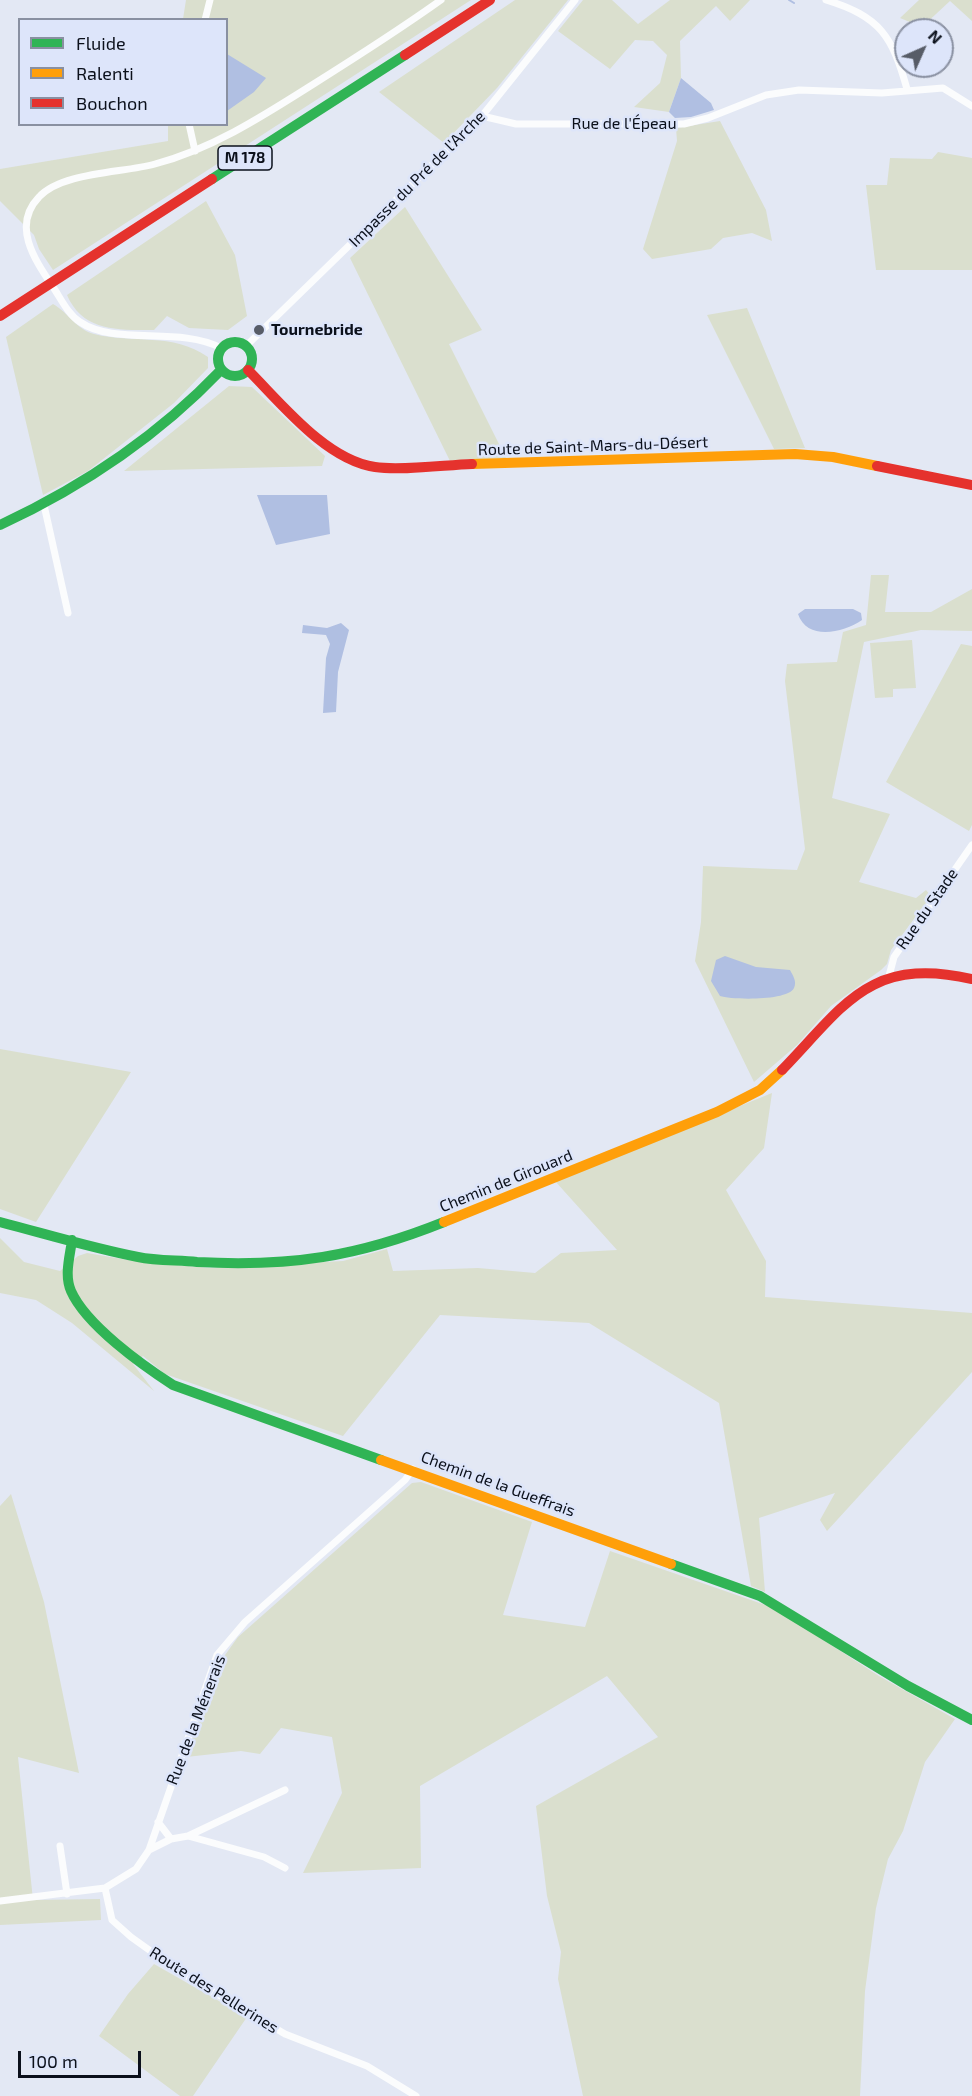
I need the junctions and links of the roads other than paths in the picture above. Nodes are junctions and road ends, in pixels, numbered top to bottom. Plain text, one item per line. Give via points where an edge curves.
1 (210, 0) edge
2 (441, 0) edge
3 (490, 0) edge
4 (575, 0) edge
5 (826, 0) edge
6 (205, 18) edge
7 (907, 89) junction
8 (972, 106) edge
9 (482, 116) junction
10 (189, 126) edge
11 (195, 151) junction
12 (0, 316) edge
13 (246, 346) junction
14 (221, 348) junction
15 (221, 370) junction
16 (248, 370) junction
17 (972, 485) edge
18 (44, 505) junction
19 (0, 525) edge
20 (68, 613) dead end
21 (972, 845) edge
22 (889, 976) junction
23 (972, 979) edge
24 (0, 1222) edge
25 (72, 1240) junction
26 (412, 1469) junction
27 (972, 1720) edge
28 (285, 1790) dead end
29 (158, 1822) junction
30 (188, 1836) junction
31 (171, 1839) junction
32 (60, 1846) dead end
33 (149, 1850) junction
34 (285, 1868) dead end
35 (105, 1888) junction
36 (67, 1894) junction
37 (0, 1901) edge
38 (416, 2096) edge

1 - 6 street
2 - 11 street via 254,121
3 - 12 street, M 178
4 - 9 street, Impasse du Pré de l'Arche
5 - 7 street via 852,8 875,22 896,51
7 - 8 street, Rue de l'Épeau via 943,88
7 - 9 street, Rue de l'Épeau via 882,93 799,90 766,95 684,124 516,124
9 - 13 street, Impasse du Pré de l'Arche
10 - 11 street
11 - 14 street via 137,169 62,182 50,188 39,197 27,218 30,249 65,306 80,322 103,331 194,338
13 - 14 street via 236,342
13 - 16 street via 252,361
14 - 15 street via 217,359
15 - 16 street via 232,376
15 - 18 street via 130,453
16 - 17 street, Route de Saint-Mars-du-Désert via 325,445 357,463 375,467 795,454 832,457
18 - 19 street
18 - 20 street
21 - 22 street, Rue du Stade via 894,957
22 - 23 street, Chemin de Girouard via 937,971
22 - 25 street, Chemin de Girouard via 841,1004 783,1070 751,1095 717,1112 380,1245 335,1257 238,1264 140,1258
24 - 25 street, Chemin de Girouard
25 - 26 street, Chemin de la Gueffrais via 68,1279 75,1300 160,1377 173,1385
26 - 27 street, Chemin de la Gueffrais via 760,1596
26 - 29 street, Rue de la Ménerais via 405,1480 245,1622 217,1655
28 - 30 street
29 - 31 street
29 - 33 street, Rue de la Ménerais
30 - 31 street
30 - 34 street via 264,1857
31 - 33 street
32 - 36 street
33 - 35 street, Rue de la Ménerais via 136,1869
35 - 36 street, Rue de la Ménerais
35 - 38 street, Route des Pellerines via 112,1920 180,1971 285,2034 367,2066
36 - 37 street, Rue de la Ménerais

